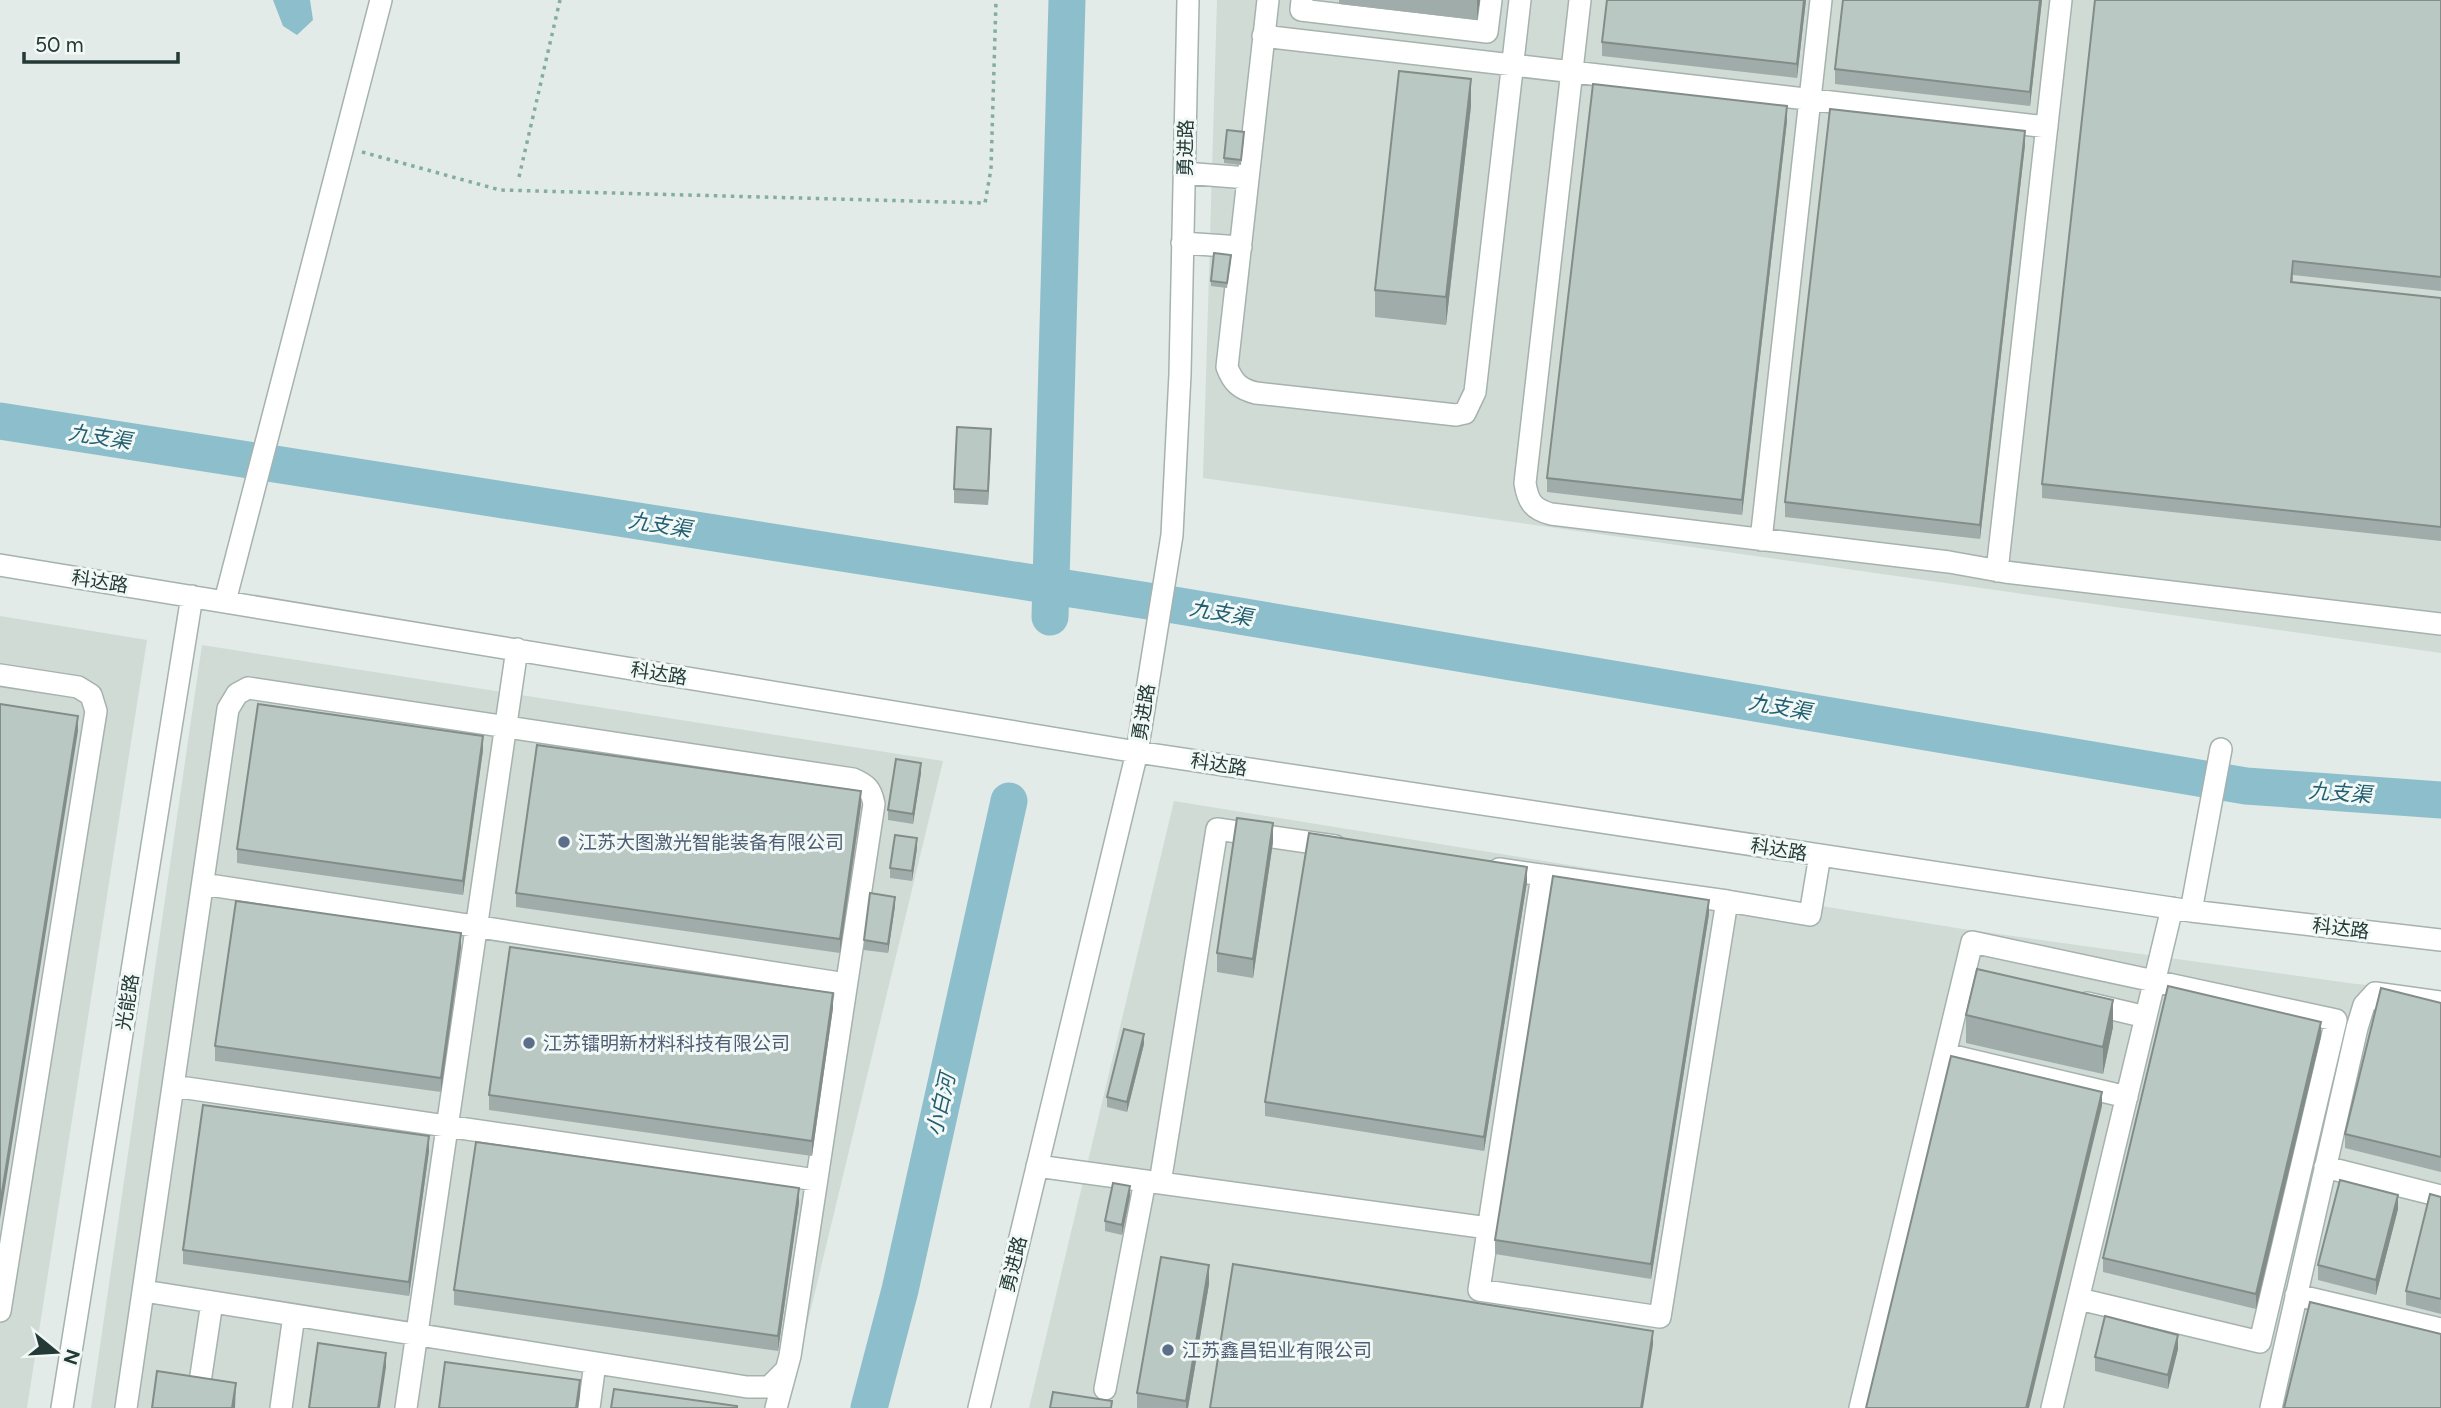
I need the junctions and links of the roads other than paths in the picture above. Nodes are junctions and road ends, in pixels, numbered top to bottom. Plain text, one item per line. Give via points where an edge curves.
1 (381, 0) edge
2 (1188, 0) edge
3 (1268, 0) edge
4 (1302, 0) edge
5 (1491, 0) edge
6 (1520, 0) edge
7 (1580, 0) edge
8 (1821, 0) edge
9 (2061, 0) edge
10 (1331, 7) edge
11 (1397, 21) junction
12 (1264, 36) junction
13 (1394, 51) junction
14 (1513, 65) junction
15 (1572, 72) junction
16 (1810, 100) junction
17 (2047, 127) junction
18 (1184, 173) junction
19 (1248, 178) junction
20 (1182, 243) junction
21 (1241, 247) junction
22 (1761, 540) junction
23 (0, 565) edge
24 (1997, 571) junction
25 (192, 596) junction
26 (225, 601) junction
27 (2441, 624) edge
28 (517, 649) junction
29 (0, 675) edge
30 (505, 727) junction
31 (2221, 749) dead end
32 (1137, 752) junction
33 (1353, 848) edge
34 (1819, 855) junction
35 (1475, 866) edge
36 (1542, 875) junction
37 (203, 884) junction
38 (1727, 901) junction
39 (2182, 910) junction
40 (476, 926) junction
41 (2441, 940) edge
42 (1964, 974) junction
43 (1990, 980) edge
44 (2155, 980) junction
45 (846, 984) junction
46 (2068, 999) edge
47 (2441, 1002) edge
48 (2146, 1017) junction
49 (1945, 1054) junction
50 (173, 1086) junction
51 (2127, 1097) junction
52 (447, 1126) junction
53 (1037, 1167) junction
54 (2325, 1167) junction
55 (816, 1180) junction
56 (1152, 1182) junction
57 (2441, 1196) edge
58 (1488, 1228) junction
59 (144, 1291) junction
60 (2297, 1295) junction
61 (2078, 1299) junction
62 (212, 1302) junction
63 (0, 1311) edge
64 (294, 1315) junction
65 (2441, 1329) edge
66 (416, 1334) junction
67 (595, 1363) junction
68 (784, 1372) junction
69 (200, 1382) edge
70 (1105, 1389) dead end
71 (62, 1408) edge
72 (126, 1408) edge
73 (281, 1408) edge
74 (405, 1408) edge
75 (589, 1408) edge
76 (776, 1408) edge
77 (979, 1408) edge
78 (1860, 1408) edge
79 (2052, 1408) edge
80 (2271, 1408) edge

1 - 26 street
2 - 18 street, 勇进路
3 - 12 street
4 - 10 street via 1301,10
5 - 11 street via 1487,32
6 - 14 street
7 - 15 street
8 - 16 street
9 - 17 street
10 - 11 street
11 - 13 street
12 - 13 street
12 - 19 street
13 - 14 street
14 - 15 street
14 - 21 street via 1475,392 1465,413 1256,393 1237,385 1227,367
15 - 16 street
15 - 22 street via 1527,498 1536,510 1551,514
16 - 17 street
16 - 22 street
17 - 24 street
18 - 19 street
18 - 20 street, 勇进路
19 - 21 street
20 - 21 street
20 - 32 street, 勇进路 via 1172,535
22 - 24 street
23 - 25 street, 科达路
24 - 27 street
25 - 26 street, 科达路
25 - 71 street, 光能路
26 - 28 street, 科达路
28 - 30 street
28 - 32 street, 科达路
29 - 63 street via 78,687 91,695 96,712
30 - 37 street via 248,688 237,694 228,709
30 - 40 street
30 - 45 street via 865,784 873,804
31 - 39 street via 2201,857
32 - 34 street, 科达路
32 - 53 street, 勇进路
33 - 56 street via 1217,830
34 - 38 street via 1810,915
34 - 39 street, 科达路
35 - 36 street
36 - 38 street
36 - 58 street
37 - 40 street
37 - 50 street
38 - 58 street via 1660,1317 1479,1290
39 - 41 street, 科达路
39 - 44 street
40 - 45 street
40 - 52 street
42 - 43 street
42 - 44 street via 1972,942
42 - 49 street
44 - 48 street
44 - 61 street via 2336,1020 2260,1342
45 - 55 street
46 - 48 street
47 - 54 street via 2375,993 2364,1005
48 - 51 street
49 - 51 street
49 - 78 street
50 - 52 street
50 - 59 street
51 - 61 street
52 - 55 street
52 - 66 street
53 - 56 street
53 - 77 street, 勇进路
54 - 57 street
54 - 60 street
55 - 68 street
56 - 58 street
56 - 70 street
59 - 62 street
59 - 72 street
60 - 65 street
60 - 80 street
61 - 79 street
62 - 64 street
62 - 69 street
64 - 66 street
64 - 73 street
66 - 67 street
66 - 74 street
67 - 68 street via 747,1387 769,1387
67 - 75 street
68 - 76 street

